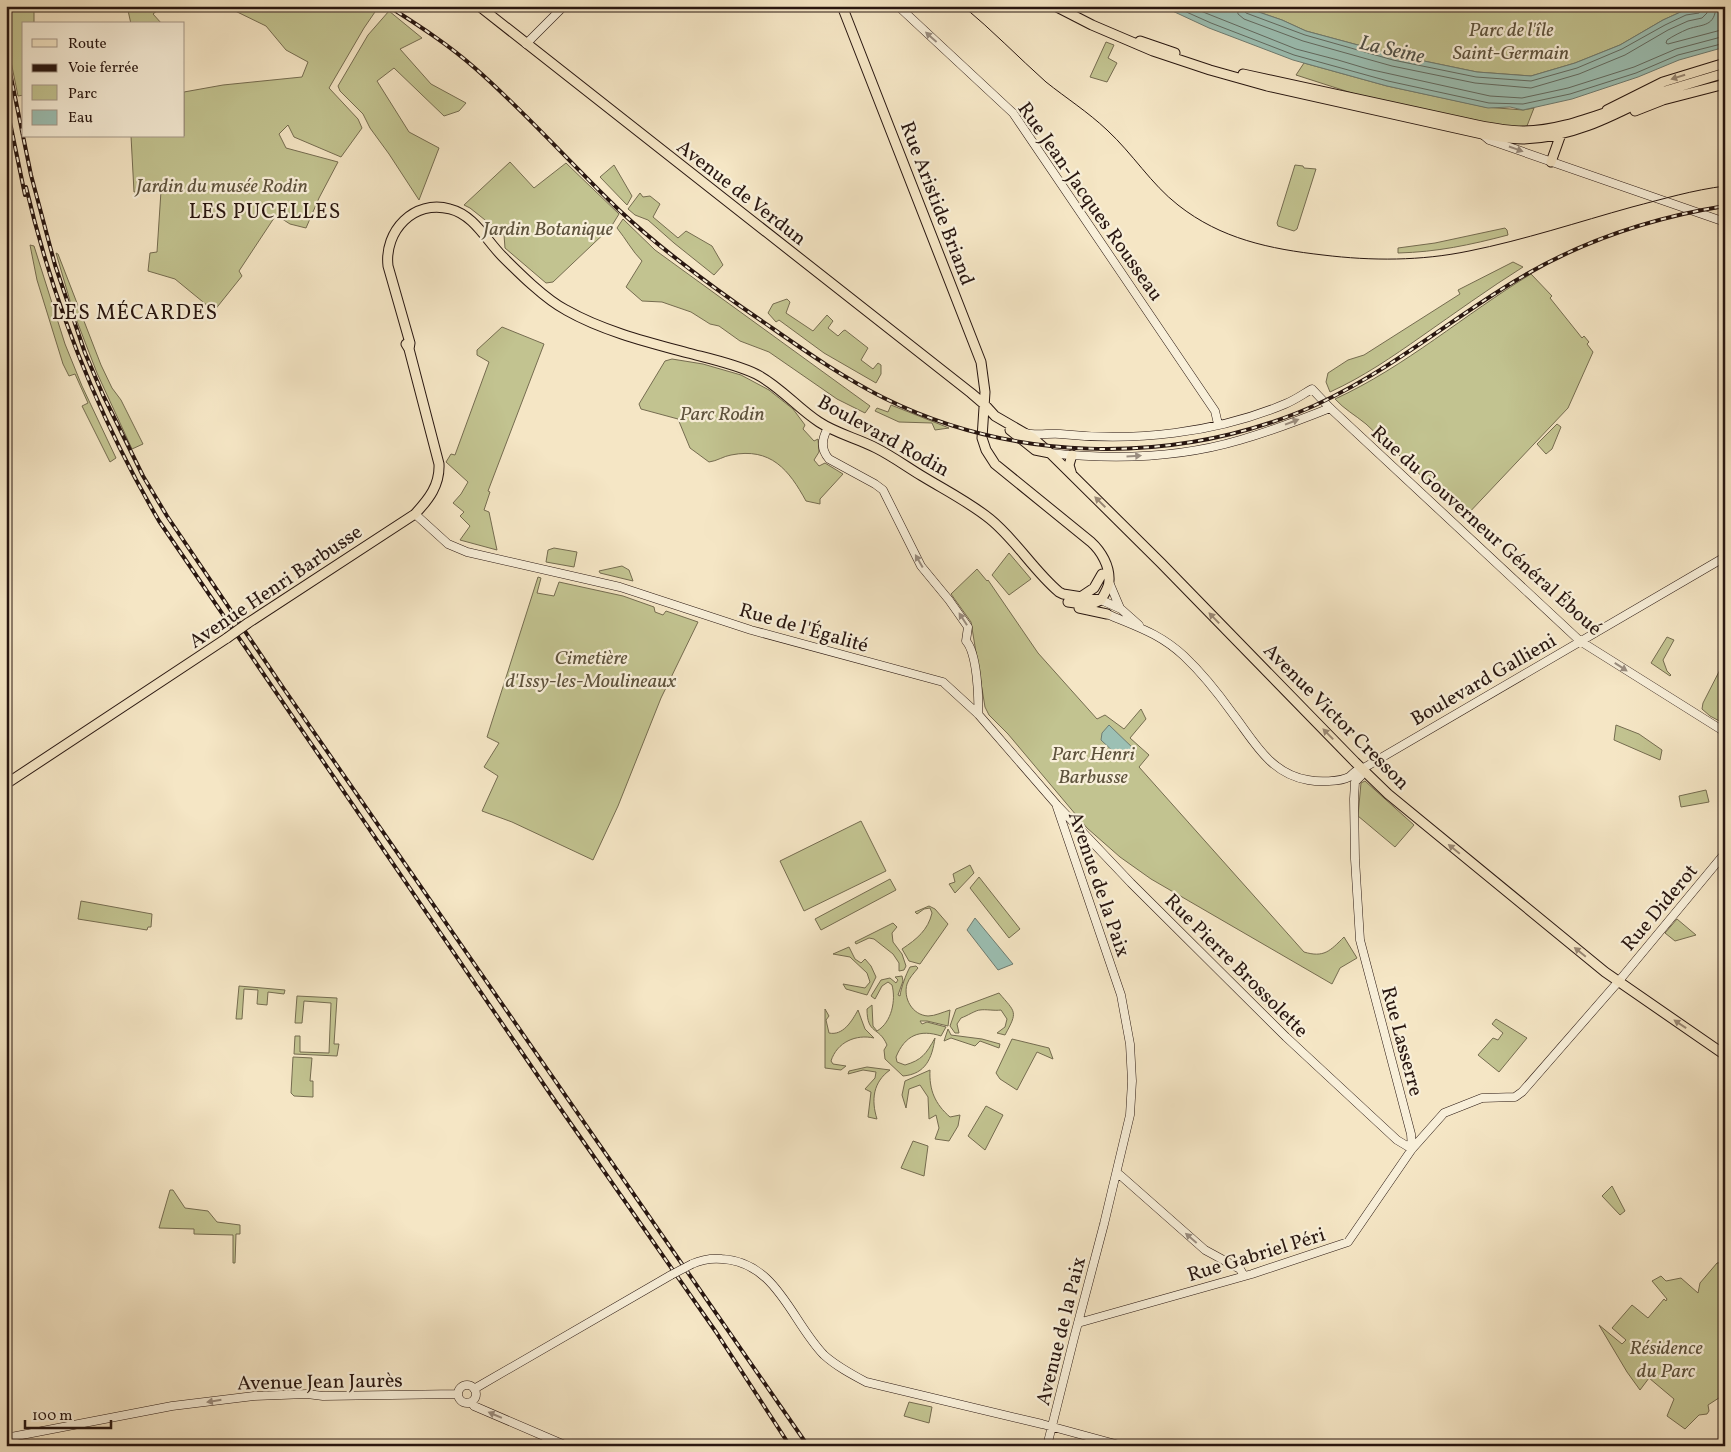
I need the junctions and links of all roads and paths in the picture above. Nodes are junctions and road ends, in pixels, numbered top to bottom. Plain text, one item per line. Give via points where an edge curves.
1 (479, 6) edge
2 (564, 6) edge
3 (837, 6) edge
4 (842, 6) edge
5 (898, 6) edge
6 (1055, 6) edge
7 (846, 17) junction
8 (1115, 34) junction
9 (526, 44) junction
10 (1725, 64) edge
11 (1725, 73) edge
12 (1725, 84) edge
13 (1328, 92) junction
14 (1346, 96) junction
15 (1334, 101) junction
16 (1594, 120) junction
17 (1482, 134) junction
18 (1561, 134) junction
19 (1551, 162) junction
20 (421, 208) joint
21 (1725, 222) edge
22 (985, 405) junction
23 (1330, 408) junction
24 (1215, 411) junction
25 (984, 420) junction
26 (1229, 421) junction
27 (1218, 424) junction
28 (828, 428) junction
29 (1005, 428) junction
30 (1019, 430) junction
31 (1050, 453) junction
32 (1072, 455) junction
33 (1074, 477) junction
34 (415, 514) junction
35 (1725, 557) edge
36 (1103, 558) junction
37 (1102, 574) junction
38 (1109, 582) junction
39 (1082, 596) junction
40 (1065, 598) junction
41 (1102, 600) junction
42 (1121, 609) junction
43 (1107, 614) junction
44 (1129, 617) junction
45 (1142, 628) junction
46 (1580, 641) junction
47 (978, 714) junction
48 (1725, 732) edge
49 (1362, 769) junction
50 (1352, 780) junction
51 (6, 784) edge
52 (1056, 805) junction
53 (1725, 853) edge
54 (1618, 982) junction
55 (1725, 1055) edge
56 (1422, 1138) joint
57 (1412, 1149) junction
58 (1120, 1175) junction
59 (1104, 1224) junction
60 (1244, 1276) junction
61 (788, 1304) junction
62 (1078, 1323) junction
63 (886, 1388) junction
64 (474, 1389) junction
65 (458, 1394) junction
66 (471, 1402) junction
67 (1052, 1428) junction
68 (6, 1438) edge
69 (568, 1446) edge
70 (1047, 1446) edge
71 (1123, 1446) edge

1 - 9 main road, Avenue de Verdun
2 - 9 main road
3 - 7 main road, Rue Aristide Briand
4 - 7 main road, Rue Aristide Briand
24 -> 5 main road, Rue Jean-Jacques Rousseau via 1013,113
6 - 8 main road
7 - 22 main road, Rue Aristide Briand via 981,362
8 - 13 main road via 1238,73
8 - 15 main road via 1210,70
9 - 22 main road, Avenue de Verdun
10 -> 16 main road via 1662,82
11 - 16 main road via 1660,92
12 - 16 main road via 1663,100 1604,124
13 - 14 main road
13 - 15 main road
14 - 15 main road
14 - 16 main road via 1512,131
15 - 17 main road
16 - 18 main road
17 - 18 main road via 1523,139
17 -> 19 main road via 1489,140
18 - 19 main road
19 - 21 main road
20 - 28 main road, Boulevard Rodin via 445,204 468,213 517,264 579,316 623,335 751,372
20 - 34 main road, Avenue Henri Barbusse via 405,214 395,224 386,238 383,251 386,275 439,464 437,483
22 - 25 main road, Rue Aristide Briand
22 - 29 main road via 992,420
22 - 30 main road, Avenue Victor Cresson via 995,416
23 - 26 main road, Rue du Gouverneur Général Éboué via 1312,389 1286,404
32 -> 23 main road via 1109,457 1201,449 1238,441
23 - 46 main road, Rue du Gouverneur Général Éboué
24 - 26 main road, Rue Jean-Jacques Rousseau via 1228,417
24 - 27 main road, Rue Jean-Jacques Rousseau
25 - 29 main road
25 - 36 main road, Rue Aristide Briand via 982,438 995,464 1098,548
26 - 27 main road
27 - 30 main road via 1178,432 1121,437 1030,434
28 - 40 main road, Boulevard Rodin via 878,448 984,514 1005,532
47 -> 28 main road via 972,653 966,641 968,627 921,566 883,490 828,459 823,445
29 - 31 main road via 1035,450
30 - 31 main road, Avenue Victor Cresson
31 - 32 main road
31 - 33 main road, Avenue Victor Cresson
32 - 33 main road via 1069,465
49 -> 33 main road, Avenue Victor Cresson
34 - 47 main road, Rue de l'Égalité via 448,544 467,552 620,587 751,630 943,682
34 - 51 main road, Avenue Henri Barbusse, bridge
35 - 46 main road, Boulevard Gallieni
36 - 37 main road
36 - 38 main road
37 - 39 main road via 1094,588
37 - 41 main road
38 - 41 main road
38 - 42 main road
39 - 40 main road
39 - 41 main road
40 - 41 main road via 1090,604
40 - 43 main road via 1076,607
41 - 42 main road
41 - 43 main road
42 - 44 main road
43 - 44 main road
43 - 45 main road
44 - 45 main road
45 - 50 main road via 1167,642 1190,662 1276,767 1306,780
46 -> 48 main road, Rue du Gouverneur Général Éboué
46 - 49 main road, Boulevard Gallieni
47 - 52 main road, Rue de l'Égalité
49 - 50 main road via 1361,776
54 -> 49 main road, Avenue Victor Cresson via 1420,821
50 - 57 main road, Rue Lasserre via 1364,955 1411,1134
52 - 57 main road, Rue Pierre Brossolette via 1286,1037 1400,1143
52 - 58 main road, Avenue de la Paix via 1125,994 1136,1082 1134,1118
52 - 59 main road, Avenue de la Paix via 1121,995 1130,1044 1130,1115
53 - 54 main road, Rue Diderot
55 -> 54 main road, Avenue Victor Cresson
54 - 56 main road, Rue Diderot via 1522,1092 1515,1097 1482,1098 1444,1113
56 - 57 main road, Rue Gabriel Péri
57 - 60 main road, Rue Gabriel Péri via 1348,1242
58 - 59 main road, Avenue de la Paix
60 -> 58 main road via 1240,1269 1205,1250
59 - 62 main road, Avenue de la Paix
60 - 62 main road, Rue Gabriel Péri
61 - 63 main road via 834,1358 858,1375
61 - 63 main road via 825,1355 866,1382
61 - 64 main road, bridge via 770,1282 750,1266 730,1260 700,1260
62 - 67 main road, Avenue de la Paix
63 - 67 main road
64 - 65 main road via 463,1386
64 - 66 main road via 475,1398
65 - 66 main road via 463,1402
65 -> 68 main road, Avenue Jean Jaurès via 248,1396 149,1410
69 -> 66 main road
67 - 70 main road, Avenue de la Paix
67 - 71 main road

